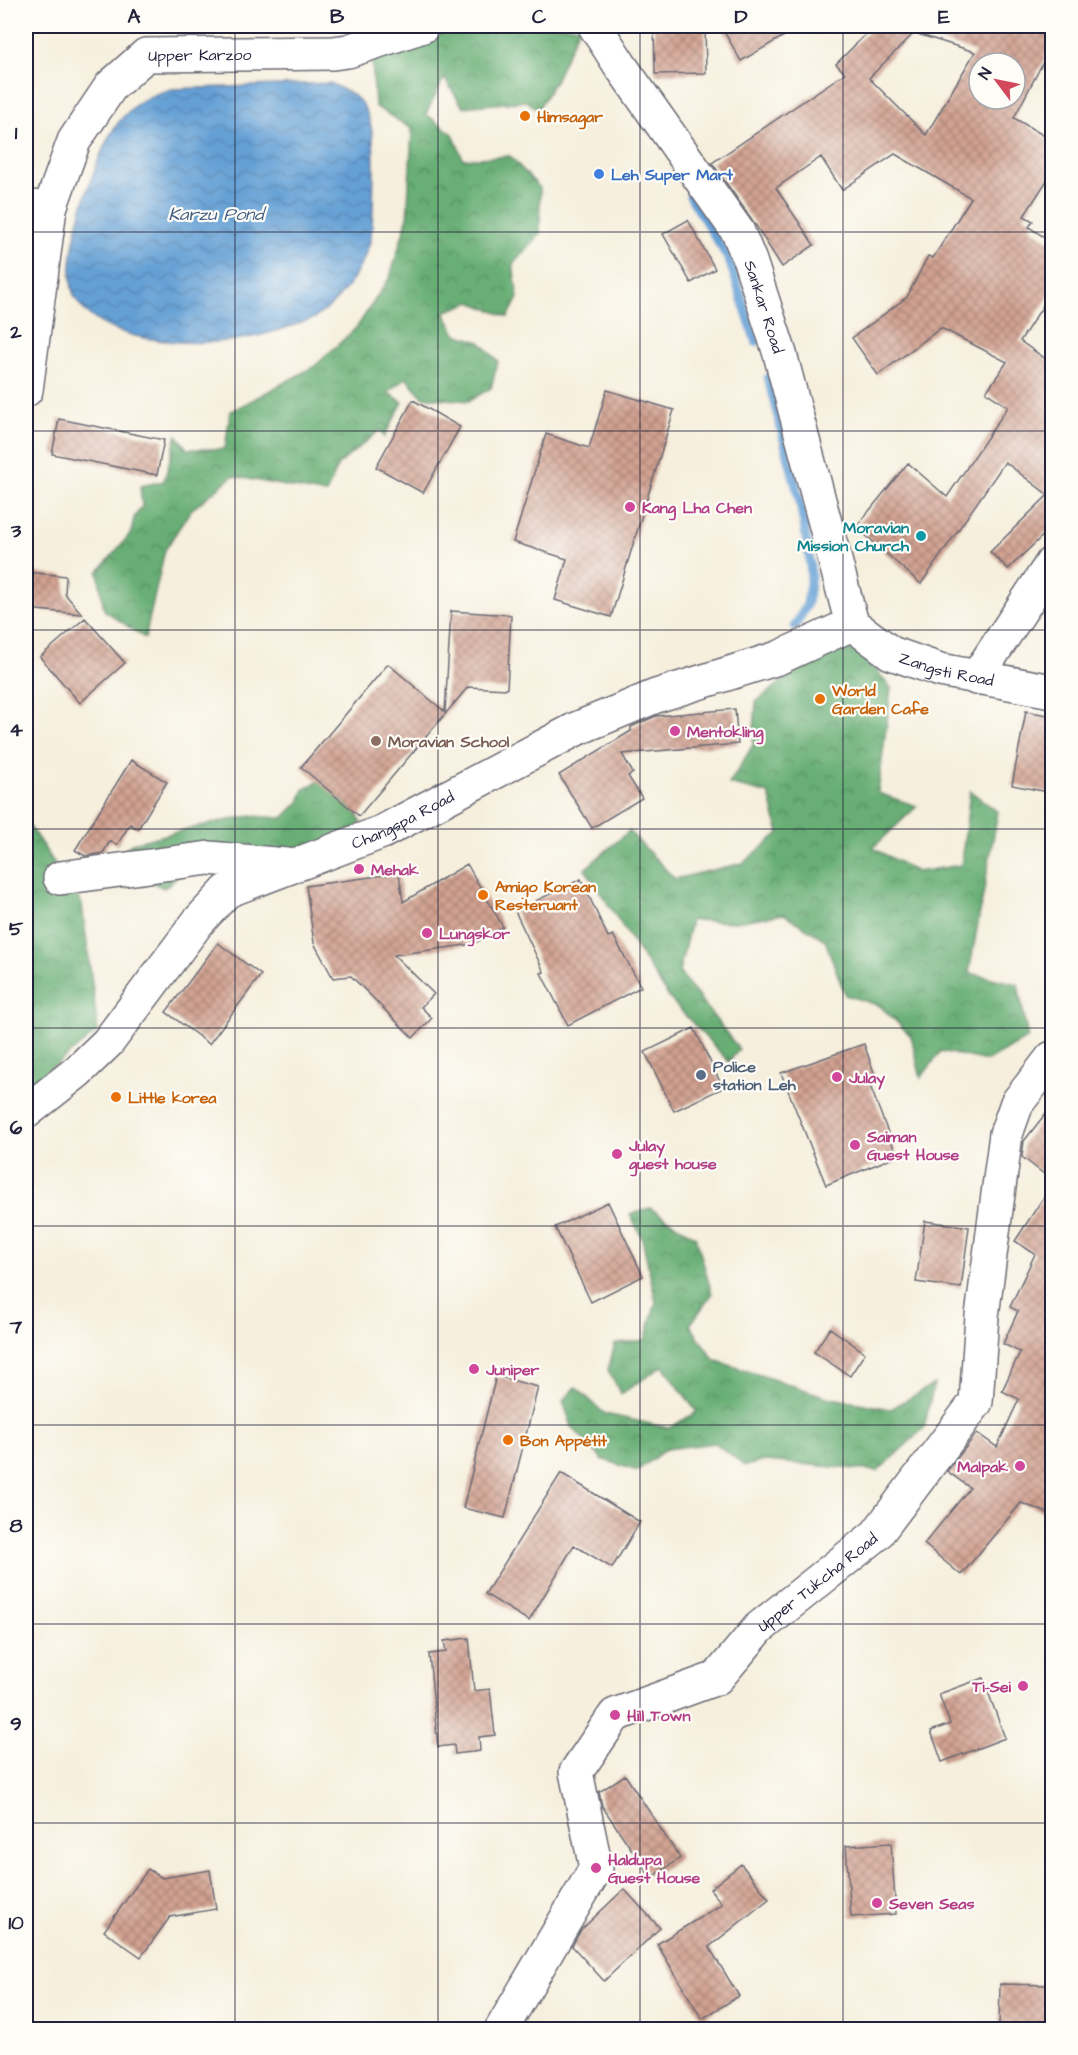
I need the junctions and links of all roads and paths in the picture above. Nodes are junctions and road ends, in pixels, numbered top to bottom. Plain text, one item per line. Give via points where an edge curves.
1 (423, 26) edge
2 (595, 26) edge
3 (38, 207) edge
4 (26, 390) edge
5 (1053, 563) edge
6 (852, 624) junction
7 (976, 678) junction
8 (1053, 691) edge
9 (294, 866) junction
10 (60, 878) dead end
11 (1053, 1058) edge
12 (26, 1112) edge
13 (501, 2030) edge

1 - 3 street, Upper Karzoo via 333,53 146,55 111,86 74,141
2 - 6 street, Sankar Road via 738,232 780,354
3 - 4 street, Upper Karzoo
5 - 7 street
6 - 7 street, Zangsti Road via 891,653
6 - 9 street, Changspa Road via 778,658 656,696 576,729 382,832
7 - 8 street, Zangsti Road
9 - 10 street via 209,858
9 - 12 street, Changspa Road via 228,891 198,922 108,1042
11 - 13 street, Upper Tukcha Road via 1017,1103 1006,1134 982,1316 976,1402 876,1535 759,1628 717,1678 615,1715 576,1772 596,1868

